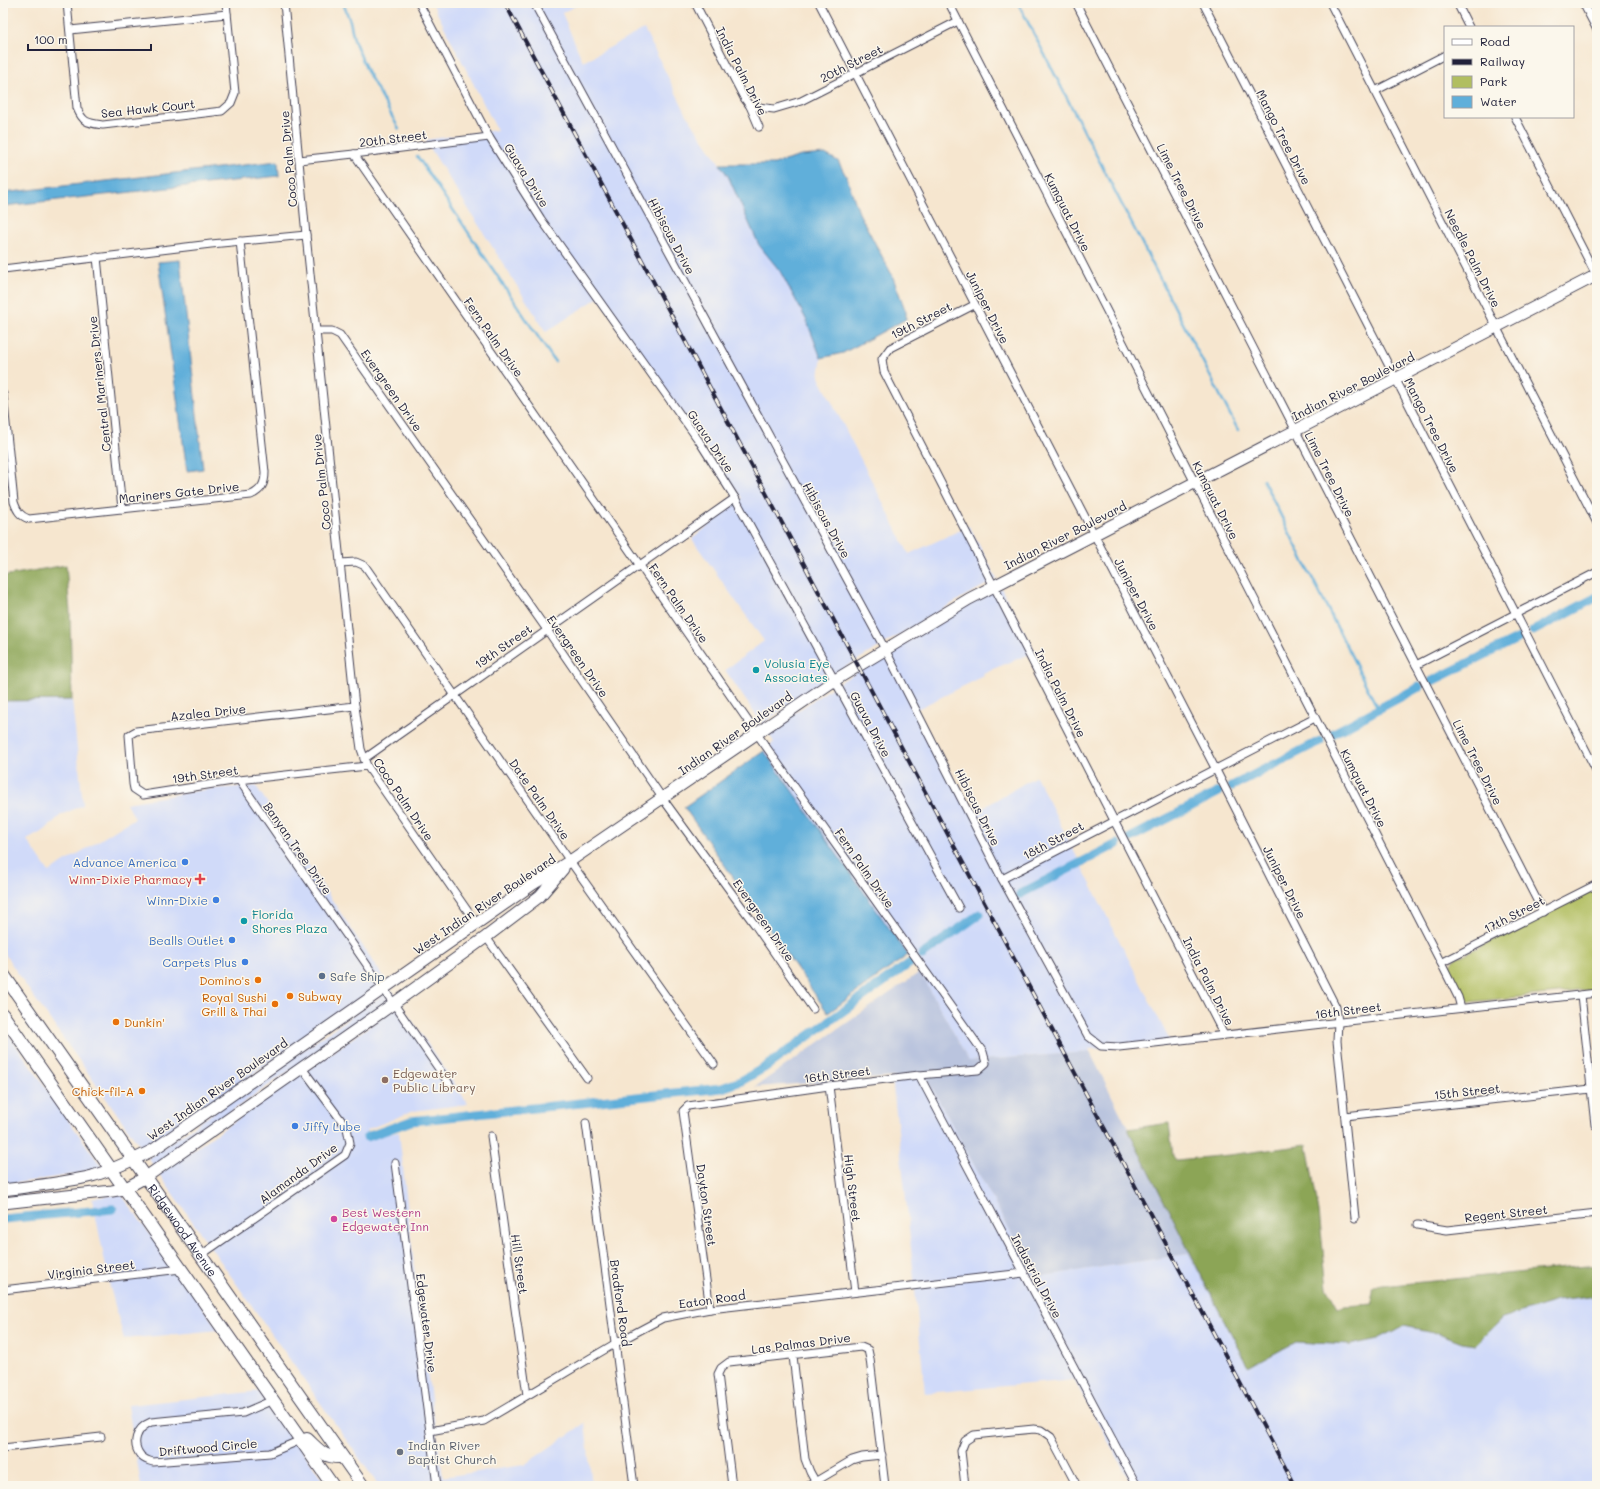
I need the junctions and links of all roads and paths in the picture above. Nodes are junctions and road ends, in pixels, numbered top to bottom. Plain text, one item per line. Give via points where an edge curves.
1 (67, 3) edge
2 (226, 3) edge
3 (284, 3) edge
4 (419, 3) edge
5 (534, 3) edge
6 (696, 3) edge
7 (819, 3) edge
8 (949, 3) edge
9 (1076, 3) edge
10 (1203, 3) edge
11 (1330, 3) edge
12 (1457, 3) edge
13 (1583, 3) edge
14 (227, 14) junction
15 (958, 21) junction
16 (1468, 26) edge
17 (70, 30) junction
18 (1597, 30) edge
19 (1444, 56) edge
20 (855, 73) junction
21 (1375, 91) junction
22 (750, 106) junction
23 (1516, 118) edge
24 (759, 127) dead end
25 (489, 137) junction
26 (354, 154) junction
27 (299, 160) junction
28 (306, 236) junction
29 (240, 241) junction
30 (97, 257) junction
31 (3, 269) edge
32 (1597, 276) edge
33 (974, 305) junction
34 (1496, 327) junction
35 (316, 331) junction
36 (882, 359) joint
37 (1395, 379) junction
38 (3, 394) edge
39 (1295, 430) junction
40 (6, 446) edge
41 (1195, 482) junction
42 (735, 498) junction
43 (122, 509) junction
44 (1597, 522) edge
45 (1093, 534) junction
46 (340, 563) junction
47 (638, 565) junction
48 (1597, 572) edge
49 (994, 586) junction
50 (1516, 614) junction
51 (547, 630) junction
52 (884, 649) junction
53 (1416, 665) junction
54 (835, 680) junction
55 (454, 694) junction
56 (355, 706) junction
57 (1315, 718) junction
58 (756, 734) junction
59 (364, 759) junction
60 (367, 766) junction
61 (1215, 768) junction
62 (1597, 772) edge
63 (239, 780) junction
64 (143, 795) joint
65 (663, 799) junction
66 (1114, 820) junction
67 (570, 861) junction
68 (1002, 879) junction
69 (1597, 884) edge
70 (958, 908) dead end
71 (1543, 912) junction
72 (476, 924) junction
73 (486, 937) junction
74 (1441, 963) junction
75 (3, 974) edge
76 (383, 989) junction
77 (1597, 993) edge
78 (1581, 994) junction
79 (393, 1004) junction
80 (1461, 1008) junction
81 (813, 1009) dead end
82 (3, 1015) edge
83 (1338, 1022) junction
84 (1224, 1035) junction
85 (1102, 1046) joint
86 (986, 1063) joint
87 (714, 1064) dead end
88 (302, 1068) junction
89 (919, 1075) junction
90 (587, 1078) dead end
91 (450, 1085) dead end
92 (829, 1086) junction
93 (1591, 1089) junction
94 (688, 1106) joint
95 (1345, 1116) junction
96 (586, 1123) dead end
97 (1595, 1125) dead end
98 (491, 1136) dead end
99 (134, 1160) junction
100 (395, 1163) dead end
101 (111, 1169) junction
102 (146, 1177) junction
103 (43, 1185) junction
104 (124, 1189) junction
105 (3, 1190) edge
106 (45, 1198) junction
107 (3, 1203) edge
108 (1597, 1214) edge
109 (1355, 1218) dead end
110 (1417, 1225) dead end
111 (201, 1255) junction
112 (182, 1269) junction
113 (1024, 1273) junction
114 (3, 1290) edge
115 (855, 1292) junction
116 (710, 1309) junction
117 (616, 1343) junction
118 (793, 1356) junction
119 (527, 1395) junction
120 (273, 1400) junction
121 (291, 1425) junction
122 (430, 1431) junction
123 (101, 1436) dead end
124 (301, 1440) junction
125 (3, 1448) edge
126 (882, 1455) junction
127 (342, 1457) junction
128 (815, 1482) junction
129 (333, 1486) edge
130 (363, 1486) edge
131 (437, 1486) edge
132 (634, 1486) edge
133 (732, 1486) edge
134 (808, 1486) edge
135 (885, 1486) edge
136 (965, 1486) edge
137 (1077, 1486) edge
138 (1137, 1486) edge

1 - 17 street, Sea Hawk Court
2 - 14 street, Sea Hawk Court
3 - 27 street, Coco Palm Drive
4 - 25 street, Guava Drive
5 - 52 street, Hibiscus Drive
6 - 22 street, India Palm Drive
7 - 20 street, Juniper Drive
8 - 15 street, Kumquat Drive
9 - 39 street, Lime Tree Drive
10 - 37 street, Mango Tree Drive
11 - 21 street, Needle Palm Drive
12 - 16 street
13 - 18 street
14 - 17 street
14 - 17 street, Sea Hawk Court via 235,93 229,106 222,111 103,125 90,124 81,118 77,108
15 - 20 street, 20th Street
15 - 41 street, Kumquat Drive
19 - 21 street
20 - 22 street, 20th Street via 801,101 774,109
20 - 33 street, Juniper Drive
21 - 34 street, Needle Palm Drive
22 - 24 street, India Palm Drive
23 - 32 street
25 - 26 street, 20th Street
25 - 42 street, Guava Drive via 542,219 699,441
26 - 27 street, 20th Street
26 - 47 street, Fern Palm Drive
27 - 28 street, Coco Palm Drive
28 - 29 street
28 - 35 street, Coco Palm Drive
29 - 30 street
29 - 43 street, Mariners Gate Drive via 265,481 261,488 251,495
30 - 31 street
30 - 43 street, Central Mariners Drive
32 - 34 main road, Indian River Boulevard
33 - 36 street, 19th Street via 890,348
33 - 45 street, Juniper Drive
34 - 37 main road, Indian River Boulevard
34 - 44 street, Needle Palm Drive
35 - 46 street, Coco Palm Drive
35 - 51 street, Evergreen Drive via 332,331 340,335
36 - 49 street, India Palm Drive via 884,372
37 - 39 main road, Indian River Boulevard
37 - 50 street, Mango Tree Drive
38 - 40 street, Mariners Gate Drive
39 - 41 main road, Indian River Boulevard
39 - 53 street, Lime Tree Drive
40 - 43 street, Mariners Gate Drive via 14,502 22,516 29,519
41 - 45 main road, Indian River Boulevard
41 - 57 street, Kumquat Drive
42 - 47 street, 19th Street
42 - 54 street, Guava Drive
45 - 49 main road, Indian River Boulevard
45 - 61 street, Juniper Drive
46 - 55 street, Date Palm Drive via 356,562 365,566
46 - 56 street, Coco Palm Drive
47 - 51 street, 19th Street
47 - 58 street, Fern Palm Drive
48 - 50 street
49 - 52 main road, Indian River Boulevard
49 - 66 street, India Palm Drive
50 - 53 street
50 - 62 street, Mango Tree Drive
51 - 55 street, 19th Street
51 - 65 street, Evergreen Drive
52 - 54 main road, Indian River Boulevard
52 - 68 street, Hibiscus Drive
53 - 71 street, Lime Tree Drive
54 - 58 main road, Indian River Boulevard
54 - 70 street, Guava Drive
55 - 59 street, 19th Street
55 - 67 street, Date Palm Drive
56 - 59 street, Coco Palm Drive
56 - 64 street, Azalea Drive via 136,731 129,735 132,777 134,789
57 - 61 street, 18th Street
57 - 74 street, Kumquat Drive
58 - 65 main road, Indian River Boulevard
58 - 86 street, Fern Palm Drive via 983,1052
59 - 60 street, Coco Palm Drive
60 - 63 street, 19th Street
60 - 72 street, Coco Palm Drive
61 - 66 street, 18th Street
61 - 83 street, Juniper Drive via 1336,1007
63 - 64 street, 19th Street
63 - 76 street, Banyan Tree Drive
65 - 67 main road, Indian River Boulevard
65 - 81 street, Evergreen Drive
66 - 68 street, 18th Street
66 - 84 street, India Palm Drive
67 - 72 main road, West Indian River Boulevard
67 - 73 main road, West Indian River Boulevard via 540,896
67 - 87 street, Date Palm Drive
68 - 85 street, Hibiscus Drive via 1088,1036
69 - 71 street, 17th Street
71 - 74 street, 17th Street
72 - 76 main road, West Indian River Boulevard
73 - 79 main road, West Indian River Boulevard
73 - 90 street
74 - 80 street, Kumquat Drive
75 - 99 main road, Ridgewood Avenue
76 - 79 street, Banyan Tree Drive
76 - 99 main road, West Indian River Boulevard
77 - 78 street, 16th Street
78 - 80 street, 16th Street
78 - 93 street
79 - 88 main road, West Indian River Boulevard
79 - 91 street, Banyan Tree Drive
80 - 83 street, 16th Street
82 - 101 main road, Ridgewood Avenue
83 - 84 street, 16th Street
83 - 95 street, Juniper Drive via 1337,1041
84 - 85 street, 16th Street via 1120,1047
86 - 89 street, 16th Street via 978,1070
88 - 102 main road, West Indian River Boulevard
88 - 111 street, Alamanda Drive via 347,1128 350,1143 345,1155
89 - 92 street, 16th Street
89 - 113 street, Industrial Drive
92 - 94 street, 16th Street
92 - 115 street, High Street
93 - 95 street, 15th Street
93 - 97 street
94 - 116 street, Dayton Street via 683,1111
95 - 109 street, Juniper Drive
96 - 117 street, Bradford Road
98 - 119 street, Hill Street
99 - 101 main road, West Indian River Boulevard
99 - 102 main road, Ridgewood Avenue
100 - 122 street, Edgewater Drive
101 - 103 main road, West Indian River Boulevard via 94,1176
101 - 104 main road, Ridgewood Avenue
102 - 104 main road, West Indian River Boulevard
102 - 111 main road, Ridgewood Avenue
103 - 105 main road, West Indian River Boulevard
103 - 106 main road
104 - 106 main road
104 - 112 main road, Ridgewood Avenue
106 - 107 main road
108 - 110 street, Regent Street via 1447,1230
111 - 127 main road, Ridgewood Avenue
112 - 114 street, Virginia Street
112 - 120 main road, Ridgewood Avenue
113 - 115 street, Eaton Road
113 - 138 street, Industrial Drive
115 - 116 street, Eaton Road
116 - 117 street, Eaton Road via 663,1318
117 - 119 street, Eaton Road
117 - 132 street, Bradford Road
118 - 126 street, Las Palmas Drive via 861,1347 868,1350
118 - 128 street via 805,1459
118 - 133 street, Las Palmas Drive via 729,1362 718,1374
119 - 122 street, Eaton Road via 484,1421
120 - 121 main road, Ridgewood Avenue
120 - 124 street, Driftwood Circle via 243,1414 145,1424 136,1438 136,1447 142,1458 153,1462 270,1453
121 - 124 main road, Ridgewood Avenue
121 - 127 main road via 321,1452 331,1457
122 - 131 street, Edgewater Drive
123 - 125 street
124 - 129 main road, Ridgewood Avenue
126 - 128 street via 852,1460
126 - 135 street, Las Palmas Drive
127 - 130 main road, Ridgewood Avenue
128 - 134 street
136 - 137 street via 961,1451 965,1441 974,1435 1034,1429 1041,1430 1051,1437

